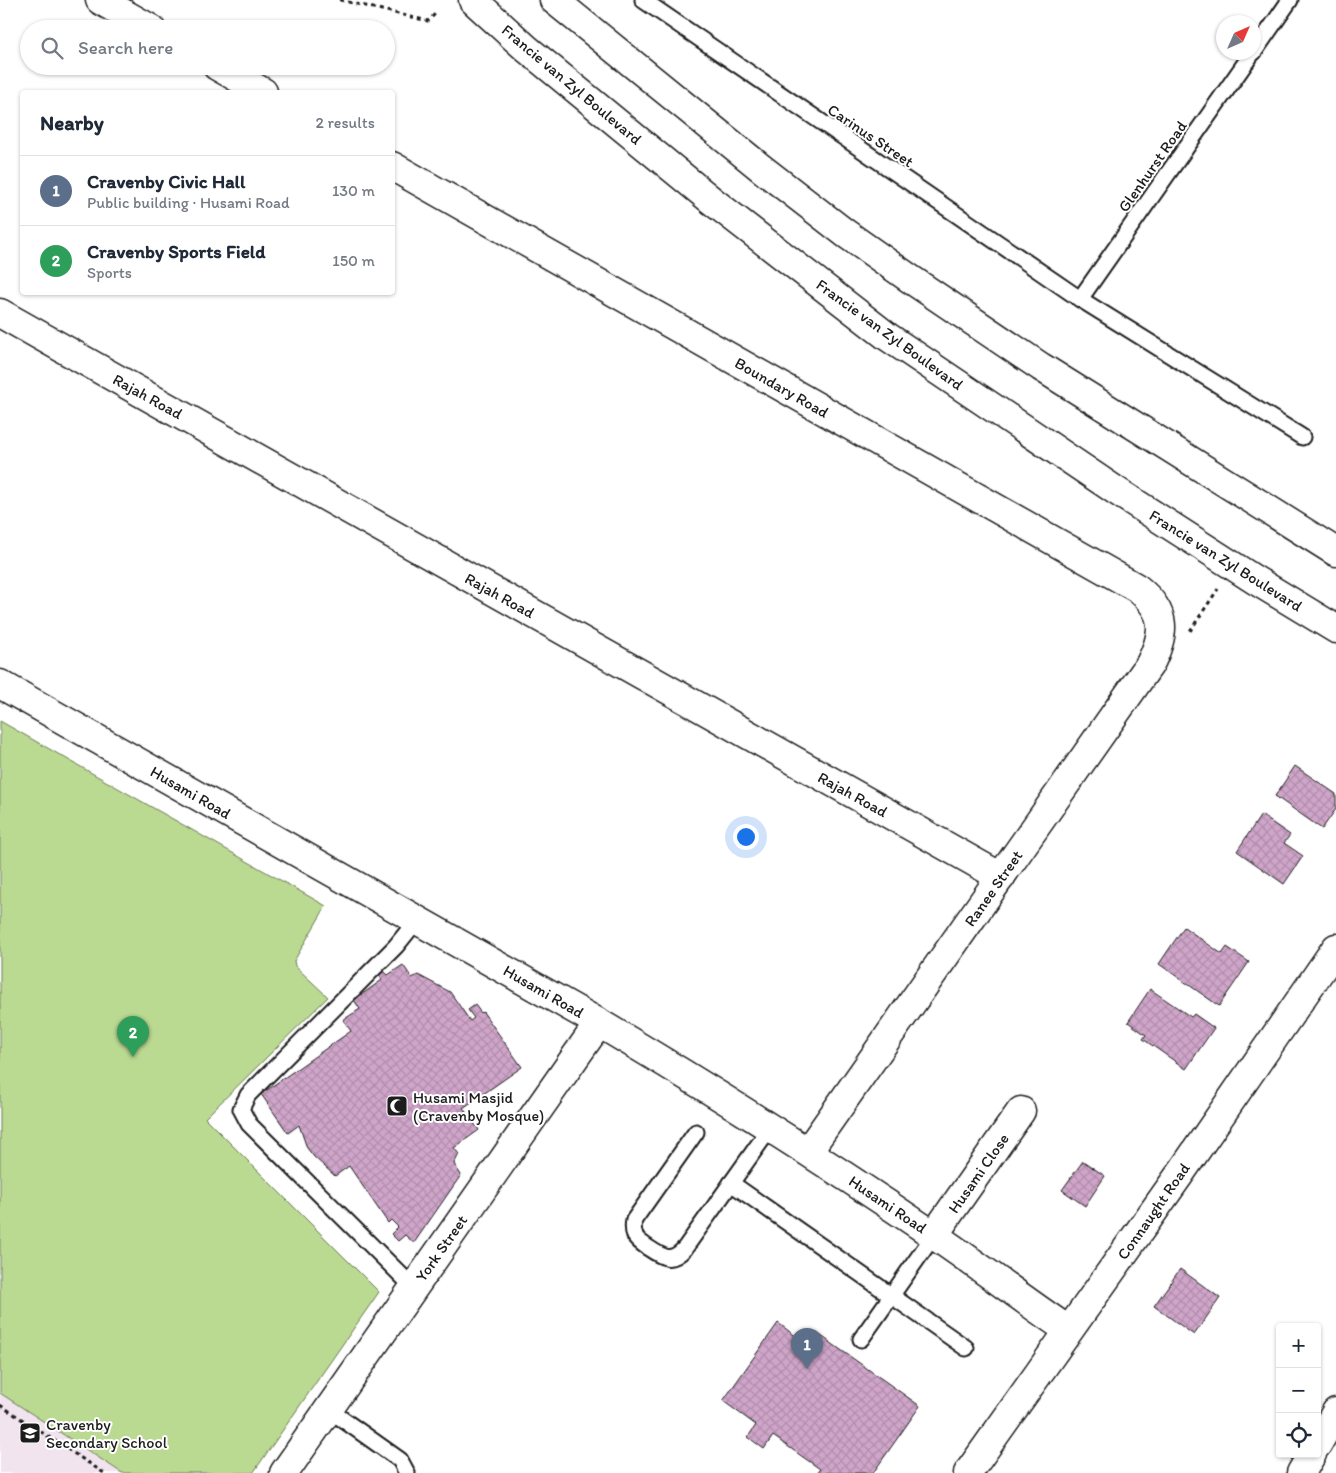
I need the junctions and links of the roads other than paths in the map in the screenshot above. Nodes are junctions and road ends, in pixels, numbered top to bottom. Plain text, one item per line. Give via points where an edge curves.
1 (100, 0) edge
2 (472, 0) edge
3 (554, 0) edge
4 (643, 0) edge
5 (1290, 0) edge
6 (135, 20) edge
7 (1261, 41) edge
8 (1247, 60) edge
9 (233, 75) edge
10 (259, 90) edge
11 (395, 168) edge
12 (1080, 299) junction
13 (0, 313) edge
14 (1302, 437) dead end
15 (1336, 552) edge
16 (1160, 619) joint
17 (1336, 629) edge
18 (0, 684) edge
19 (1000, 877) junction
20 (417, 920) junction
21 (1336, 948) edge
22 (599, 1023) junction
23 (1021, 1111) dead end
24 (771, 1127) junction
25 (696, 1132) dead end
26 (808, 1151) junction
27 (731, 1183) junction
28 (934, 1235) junction
29 (414, 1288) junction
30 (891, 1296) junction
31 (1068, 1330) junction
32 (862, 1339) dead end
33 (966, 1348) dead end
34 (328, 1409) junction
35 (1336, 1412) edge
36 (1321, 1438) edge
37 (1310, 1458) edge
38 (284, 1473) edge
39 (407, 1473) edge
40 (968, 1473) edge
41 (1301, 1473) edge

1 - 6 street
2 - 17 street, Francie van Zyl Boulevard via 711,200 888,337 1132,500
3 - 15 street via 762,168 901,273 1049,372
4 - 12 lane, Carinus Street
5 - 7 lane, Glenhurst Road
8 - 12 lane, Glenhurst Road
9 - 10 street
11 - 16 street, Boundary Road via 1137,588 1153,604
12 - 14 lane, Carinus Street
13 - 19 street, Rajah Road
16 - 19 street, Ranee Street via 1162,629 1150,664
18 - 20 street, Husami Road
19 - 26 street, Ranee Street
20 - 22 street, Husami Road
20 - 29 lane via 396,946 248,1095 241,1108 248,1124
21 - 31 street, Connaught Road
22 - 24 street, Husami Road
22 - 29 street, York Street
23 - 28 street, Husami Close
24 - 26 street, Husami Road
24 - 27 lane
25 - 27 lane via 634,1220 635,1236 660,1256 676,1257 686,1248
26 - 28 street, Husami Road
27 - 30 lane
28 - 30 lane
28 - 31 street, Husami Road
29 - 34 street, York Street
30 - 32 lane
30 - 33 lane
31 - 40 street, Connaught Road
34 - 38 street, York Street
34 - 39 lane via 400,1460
35 - 36 street
37 - 41 street

